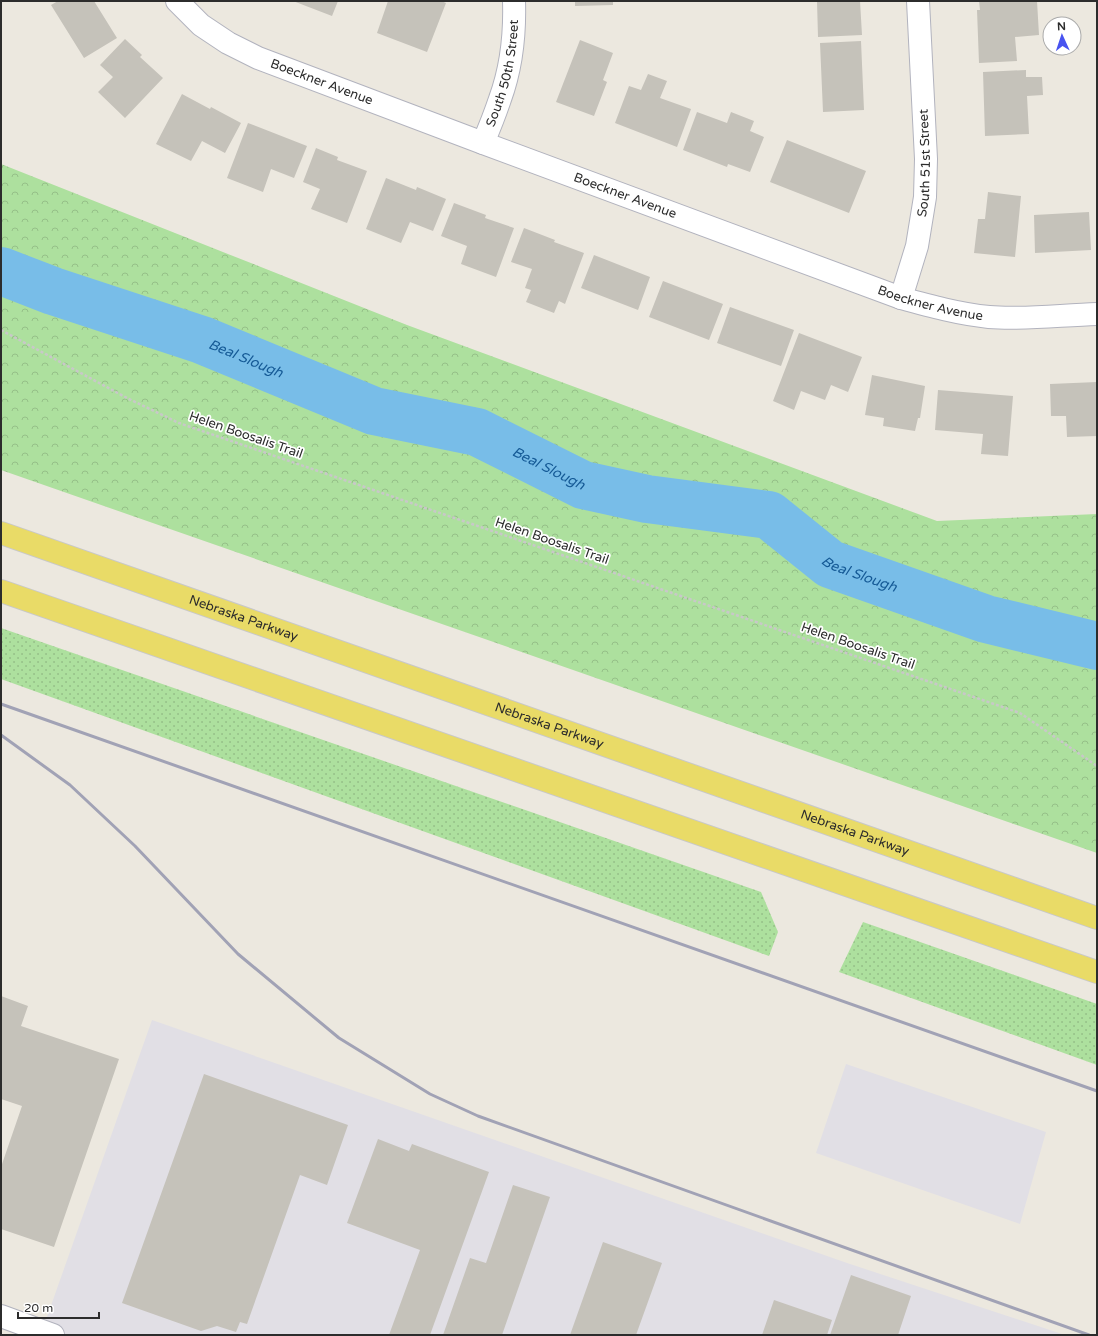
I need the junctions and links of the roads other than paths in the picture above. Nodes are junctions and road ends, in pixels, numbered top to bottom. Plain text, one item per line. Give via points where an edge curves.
1 (177, 1) edge
2 (514, 1) edge
3 (918, 1) edge
4 (483, 143) junction
5 (901, 298) junction
6 (1097, 314) edge
7 (1, 533) edge
8 (1, 591) edge
9 (1097, 918) edge
10 (1097, 972) edge
11 (1, 1316) edge
12 (53, 1335) edge

1 - 4 street, Boeckner Avenue via 201,25 258,58
2 - 4 street, South 50th Street via 512,45 505,84
3 - 5 street, South 51st Street via 926,159 925,197 917,246
4 - 5 street, Boeckner Avenue
5 - 6 street, Boeckner Avenue via 942,310 989,317
7 - 9 main road, Nebraska Parkway
8 - 10 main road
11 - 12 street

